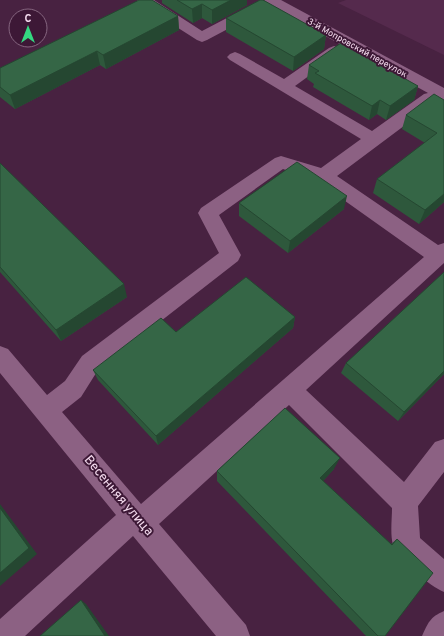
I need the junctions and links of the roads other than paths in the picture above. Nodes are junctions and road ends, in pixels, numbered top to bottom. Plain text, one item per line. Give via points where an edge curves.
1 (144, 0) edge
2 (271, 0) edge
3 (346, 43) junction
4 (236, 57) dead end
5 (284, 86) junction
6 (441, 94) edge
7 (373, 139) junction
8 (324, 176) junction
9 (441, 253) edge
10 (0, 356) edge
11 (290, 390) junction
12 (45, 411) junction
13 (444, 451) edge
14 (405, 502) junction
15 (137, 520) junction
16 (444, 578) edge
17 (444, 626) edge
18 (3, 636) edge
19 (235, 636) edge
20 (436, 636) edge

1 - 2 street via 202,37
2 - 3 street, 3-й Мопровский переулок
3 - 5 street
3 - 6 street, 3-й Мопровский переулок
4 - 5 street
5 - 7 street
6 - 7 street
7 - 8 street
8 - 9 street
8 - 12 street via 281,162 208,213 231,255 90,363 73,388
9 - 11 street
10 - 12 street, Весенняя улица
11 - 14 street
11 - 15 street
12 - 15 street, Весенняя улица
13 - 14 street
14 - 16 street via 406,544
15 - 18 street
15 - 19 street, Весенняя улица
17 - 20 street

